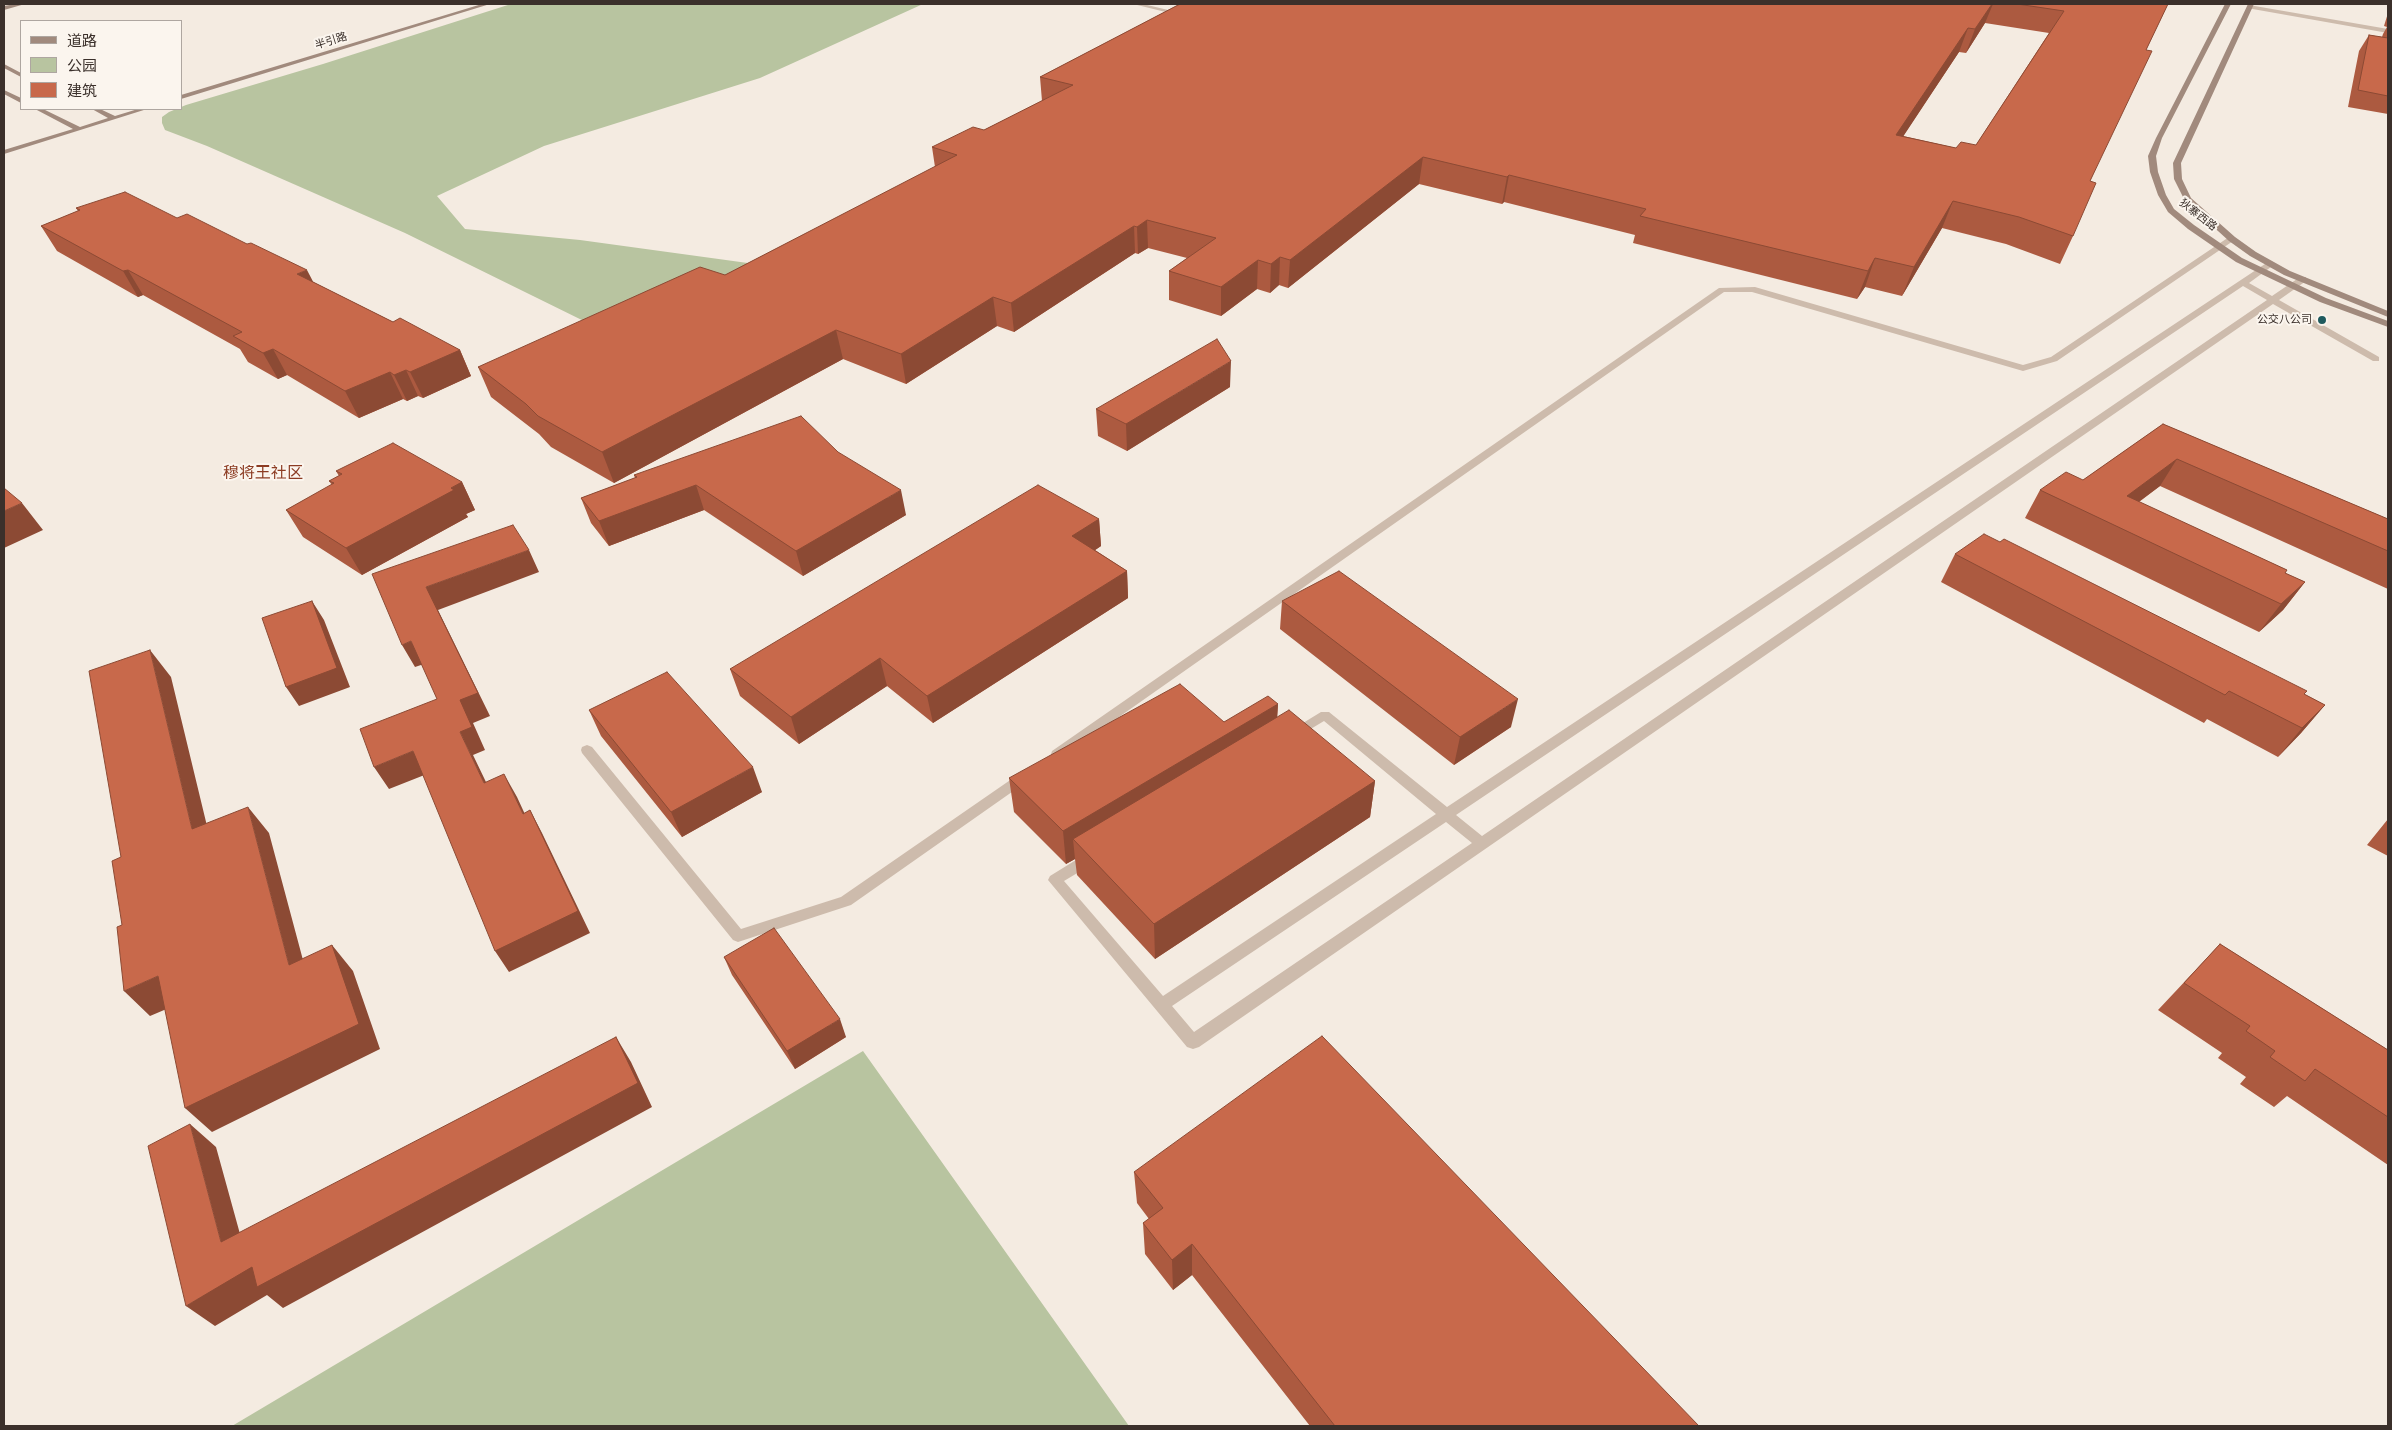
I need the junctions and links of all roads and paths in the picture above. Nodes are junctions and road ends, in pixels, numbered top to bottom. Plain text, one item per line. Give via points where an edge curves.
1 (22, 4) edge
2 (487, 4) edge
3 (1136, 4) edge
4 (2228, 4) edge
5 (2250, 6) edge
6 (4, 8) edge
7 (1193, 16) edge
8 (2388, 31) edge
9 (4, 66) edge
10 (20, 74) edge
11 (4, 92) edge
12 (182, 97) edge
13 (20, 100) edge
14 (40, 110) edge
15 (97, 110) edge
16 (141, 110) edge
17 (114, 118) junction
18 (79, 129) junction
19 (4, 152) edge
20 (2232, 240) junction
21 (2221, 247) junction
22 (2272, 264) junction
23 (2261, 271) junction
24 (2303, 279) junction
25 (2243, 283) junction
26 (2293, 286) junction
27 (2273, 300) junction
28 (2388, 314) edge
29 (2388, 324) edge
30 (2376, 359) dead end
31 (1282, 741) edge
32 (587, 750) dead end
33 (1048, 760) edge
34 (1031, 772) edge
35 (1446, 814) junction
36 (1482, 844) junction
37 (1097, 854) edge
38 (1161, 1005) junction

1 - 6 main road
2 - 12 main road, 半引路
3 - 7 street
4 - 21 main road, 狄寨西路 via 2152,156 2162,195 2171,210
5 - 8 street
5 - 20 main road, 狄寨西路 via 2177,163 2178,179 2188,199
9 - 10 main road
11 - 13 main road
14 - 18 main road
15 - 17 main road
16 - 17 main road
17 - 18 main road
18 - 19 main road
20 - 21 street
20 - 22 main road, 狄寨西路
21 - 23 main road, 狄寨西路
21 - 33 street via 2054,359 2023,368 1752,289 1722,290
22 - 23 street
22 - 24 main road, 狄寨西路
23 - 25 street
23 - 26 main road, 狄寨西路
24 - 26 street
24 - 28 main road, 狄寨西路
25 - 27 street
25 - 35 street
26 - 27 street
26 - 29 main road, 狄寨西路
27 - 30 street
27 - 36 street
31 - 35 street via 1325,715
32 - 34 street via 738,936 846,901
35 - 36 street
35 - 38 street
36 - 38 street via 1193,1042
37 - 38 street via 1055,880

